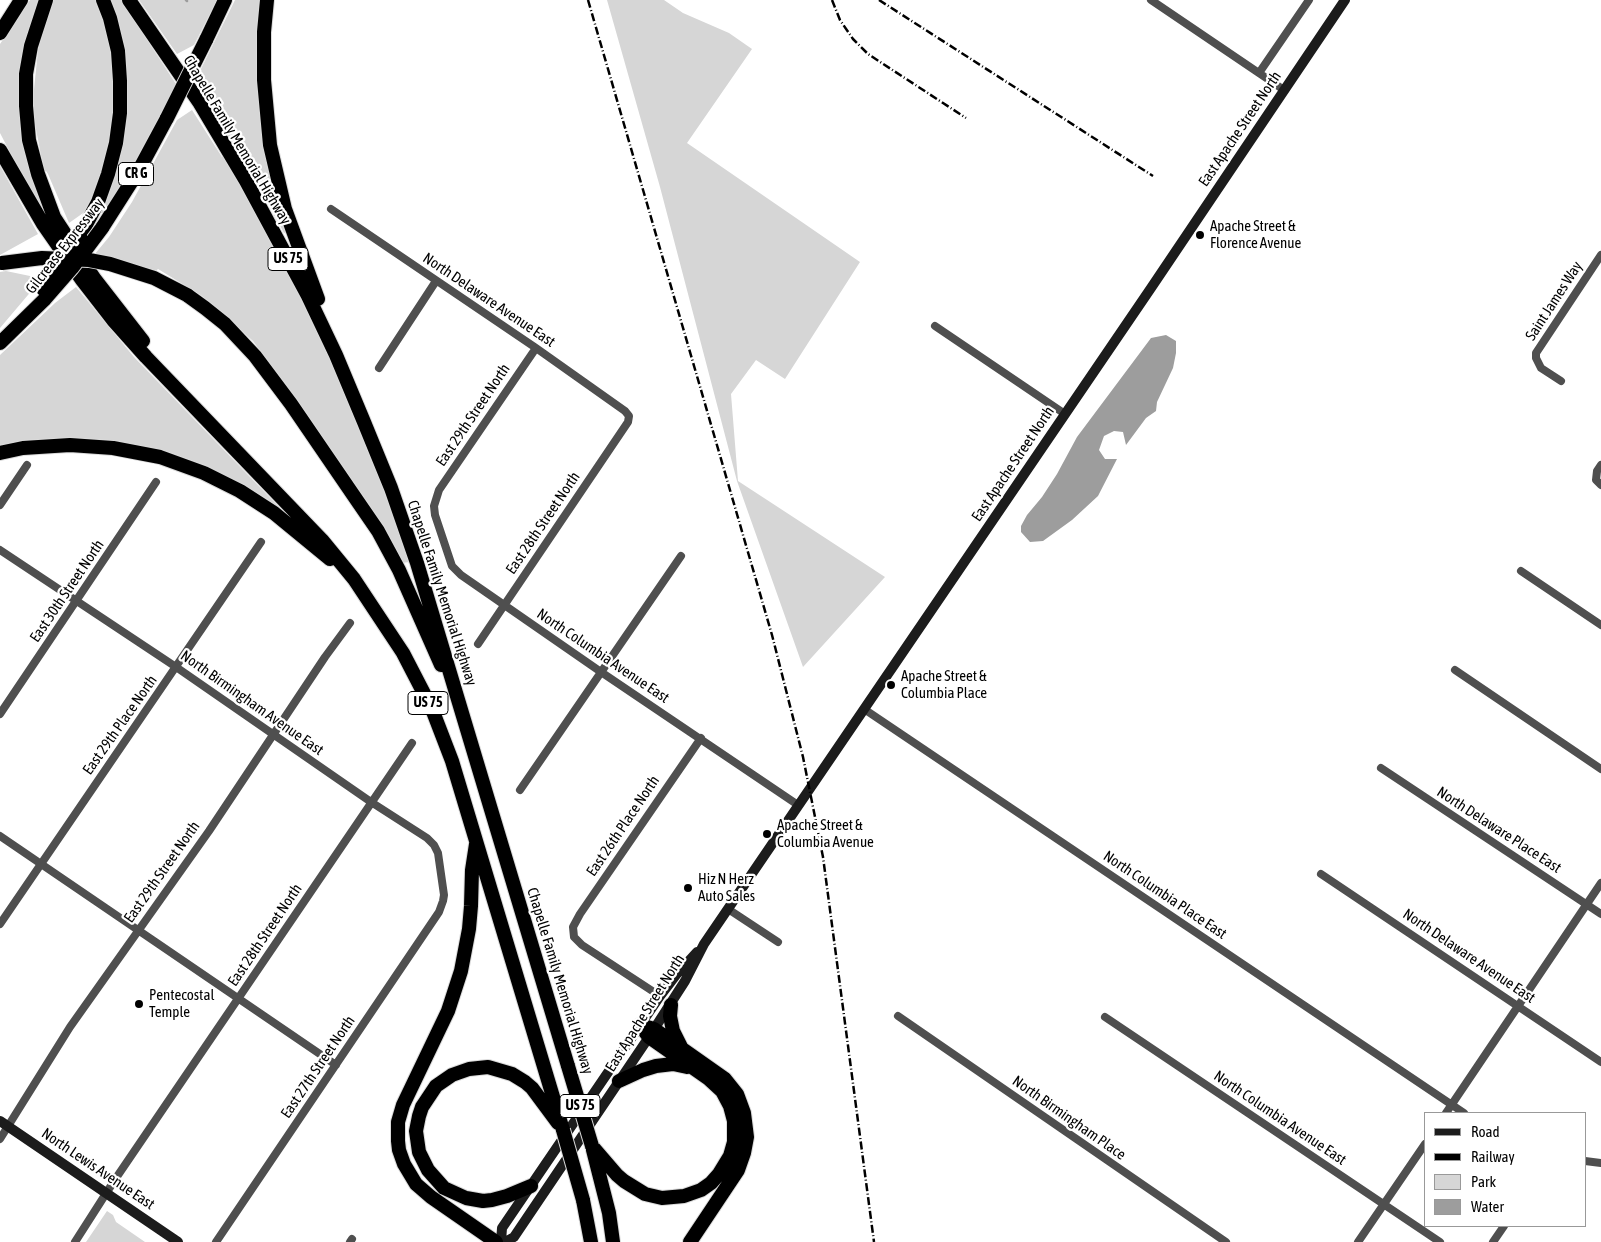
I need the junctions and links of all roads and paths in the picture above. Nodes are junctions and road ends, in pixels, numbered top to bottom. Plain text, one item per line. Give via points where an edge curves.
1 (21, 0) edge
2 (46, 0) edge
3 (103, 0) edge
4 (129, 0) edge
5 (225, 0) edge
6 (268, 0) edge
7 (1151, 0) edge
8 (1309, 0) edge
9 (1344, 0) edge
10 (0, 33) edge
11 (1259, 74) junction
12 (1284, 90) junction
13 (0, 150) edge
14 (331, 209) dead end
15 (1601, 255) edge
16 (1, 264) edge
17 (436, 281) junction
18 (43, 296) junction
19 (935, 326) dead end
20 (0, 343) edge
21 (536, 348) junction
22 (379, 368) dead end
23 (1561, 381) dead end
24 (197, 410) junction
25 (1065, 414) junction
26 (629, 416) joint
27 (364, 422) junction
28 (0, 452) edge
29 (28, 465) dead end
30 (1601, 465) edge
31 (156, 482) dead end
32 (1599, 482) edge
33 (436, 499) joint
34 (0, 504) edge
35 (261, 542) dead end
36 (0, 550) edge
37 (681, 556) dead end
38 (1521, 571) dead end
39 (354, 579) junction
40 (76, 602) junction
41 (504, 605) junction
42 (350, 623) dead end
43 (1601, 625) edge
44 (478, 644) dead end
45 (176, 667) junction
46 (1455, 670) dead end
47 (601, 672) junction
48 (864, 709) junction
49 (0, 714) edge
50 (466, 725) junction
51 (273, 735) junction
52 (700, 738) junction
53 (412, 743) dead end
54 (1381, 768) dead end
55 (1601, 769) edge
56 (520, 790) dead end
57 (371, 802) junction
58 (798, 805) junction
59 (0, 836) edge
60 (476, 839) junction
61 (41, 864) junction
62 (1321, 874) dead end
63 (1601, 883) edge
64 (1587, 904) junction
65 (442, 907) joint
66 (728, 909) junction
67 (1601, 914) edge
68 (0, 924) edge
69 (139, 930) junction
70 (778, 942) dead end
71 (239, 998) junction
72 (665, 1000) junction
73 (1518, 1006) junction
74 (898, 1016) dead end
75 (1105, 1017) dead end
76 (640, 1025) junction
77 (652, 1033) junction
78 (681, 1048) junction
79 (1601, 1062) edge
80 (336, 1065) junction
81 (693, 1068) junction
82 (619, 1081) junction
83 (548, 1098) junction
84 (1451, 1105) junction
85 (1447, 1112) edge
86 (1462, 1112) edge
87 (4, 1124) edge
88 (0, 1139) edge
89 (1424, 1145) edge
90 (1586, 1161) edge
91 (1601, 1162) edge
92 (604, 1170) junction
93 (531, 1186) junction
94 (106, 1193) junction
95 (1384, 1204) junction
96 (1503, 1227) edge
97 (75, 1242) edge
98 (178, 1242) edge
99 (216, 1242) edge
100 (496, 1242) edge
101 (500, 1242) edge
102 (505, 1242) edge
103 (591, 1242) edge
104 (614, 1242) edge
105 (690, 1242) edge
106 (1226, 1242) edge
107 (1358, 1242) edge
108 (1440, 1242) edge
109 (1493, 1242) edge

1 - 10 highway
2 - 24 highway via 26,74 30,140 38,174 54,216 94,278
3 - 18 highway, bridge via 118,51 120,81 120,113 113,157 92,214
4 - 27 highway, Chapelle Family Memorial Highway / US 75 via 199,102 260,206 308,296
5 - 18 highway, Gilcrease Expressway / CR G, bridge via 135,178 72,268
6 - 27 highway via 264,80 276,176 292,232
7 - 11 street
8 - 11 street, East Apache Street North
9 - 12 main road, East Apache Street North
11 - 12 street
12 - 25 main road, East Apache Street North
13 - 24 highway, US 75 via 43,224 82,280 146,358
14 - 17 street, North Delaware Avenue East
15 - 23 street, Saint James Way via 1536,353 1538,364
16 - 50 highway, bridge via 62,258 132,269 187,295 225,324 255,356 291,404 378,531 399,570
17 - 21 street, North Delaware Avenue East
17 - 22 street
18 - 20 highway
19 - 25 street
21 - 26 street, North Delaware Avenue East via 626,410
21 - 33 street, East 29th Street North
24 - 39 highway, US 75 via 303,519
25 - 48 main road, East Apache Street North
26 - 41 street, East 28th Street North
27 - 50 highway, Chapelle Family Memorial Highway / US 75 via 417,563
28 - 39 highway via 46,446 90,446 136,452 182,465 223,482 274,513
29 - 34 street
30 - 32 street via 1597,471
31 - 40 street, East 30th Street North
33 - 41 street, North Columbia Avenue East via 435,514 452,566 461,576
35 - 45 street, East 29th Place North
36 - 40 street, North Birmingham Avenue East
37 - 47 street
38 - 43 street
39 - 60 highway, US 75 via 403,654 432,709
40 - 45 street, North Birmingham Avenue East
40 - 49 street, East 30th Street North
41 - 44 street, East 28th Street North
41 - 47 street, North Columbia Avenue East
42 - 51 street, East 29th Street North
45 - 51 street, North Birmingham Avenue East
45 - 61 street, East 29th Place North
46 - 55 street
47 - 52 street, North Columbia Avenue East
47 - 56 street
48 - 58 main road, East Apache Street North
48 - 84 street, North Columbia Place East
50 - 92 highway, Chapelle Family Memorial Highway / US 75, bridge via 592,1146
51 - 57 street, North Birmingham Avenue East
51 - 69 street, East 29th Street North
52 - 58 street, North Columbia Avenue East
52 - 72 street, East 26th Place North via 573,927 574,937 582,944
53 - 57 street, East 28th Street North
54 - 64 street, North Delaware Place East
57 - 65 street, North Birmingham Avenue East via 434,845 444,895
57 - 71 street, East 28th Street North
58 - 66 main road, East Apache Street North
59 - 61 street
60 - 83 highway, US 75
60 - 100 highway via 469,929 461,971 448,1011 403,1104 397,1132 401,1157 416,1184
61 - 68 street, East 29th Place North
61 - 69 street
62 - 73 street, North Delaware Avenue East
63 - 64 street
64 - 67 street, North Delaware Place East
64 - 73 street
65 - 80 street, East 27th Street North
66 - 70 street
66 - 72 main road, East Apache Street North via 704,944 690,974
69 - 71 street
69 - 87 street, East 29th Street North
71 - 80 street
71 - 94 street, East 28th Street North
72 - 76 main road, East Apache Street North
72 - 77 main road, East Apache Street North
72 - 78 highway
73 - 79 street, North Delaware Avenue East
73 - 84 street
74 - 106 street, North Birmingham Place
75 - 95 street, North Columbia Avenue East
76 - 77 highway
76 - 93 main road, East Apache Street North
77 - 78 highway
77 - 81 highway
77 - 82 main road, East Apache Street North
78 - 105 highway via 730,1084 742,1106 747,1130 738,1170
80 - 99 street, East 27th Street North
81 - 82 highway via 673,1064 656,1066
81 - 92 highway via 716,1085 733,1114 734,1142 720,1174 694,1193 662,1198 638,1190
82 - 102 main road, East Apache Street North via 514,1237
83 - 93 highway via 512,1074 488,1067 469,1069 436,1086 422,1107 417,1124 418,1146 424,1165 438,1182 452,1192 475,1200 492,1200
83 - 103 highway, US 75, bridge via 563,1130
84 - 85 street
84 - 86 street, North Columbia Place East
87 - 88 street, East 29th Street North
87 - 94 main road, North Lewis Avenue East
89 - 95 street
90 - 91 street
92 - 104 highway, Chapelle Family Memorial Highway / US 75
93 - 101 main road, East Apache Street North via 502,1228
94 - 97 street, East 28th Street North
94 - 98 main road, North Lewis Avenue East
95 - 107 street
95 - 108 street, North Columbia Avenue East
96 - 109 street

